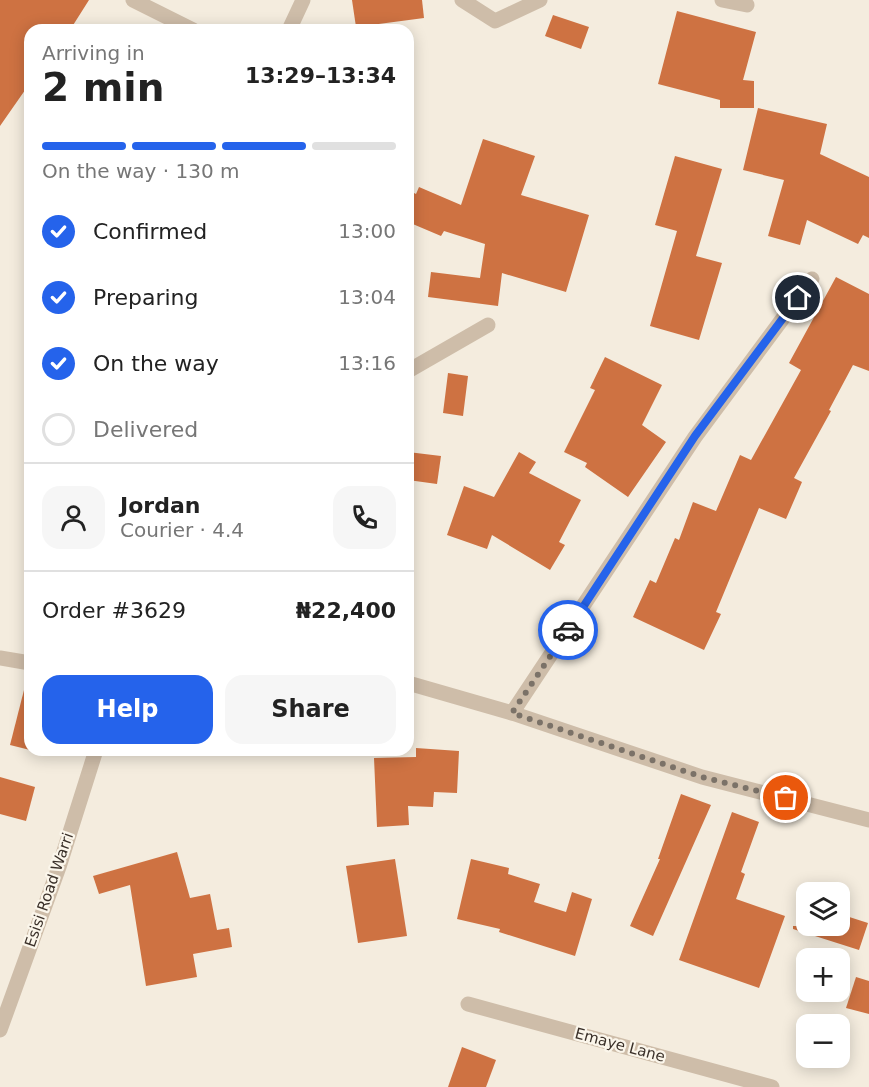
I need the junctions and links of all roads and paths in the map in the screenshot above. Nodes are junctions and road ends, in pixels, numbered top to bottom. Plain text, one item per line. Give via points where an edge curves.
1 (133, 0) edge
2 (303, 0) edge
3 (462, 0) edge
4 (540, 0) edge
5 (722, 0) edge
6 (747, 5) dead end
7 (181, 24) edge
8 (293, 24) edge
9 (812, 279) dead end
10 (488, 325) dead end
11 (414, 368) edge
12 (0, 658) edge
13 (24, 662) edge
14 (414, 685) edge
15 (512, 713) junction
16 (94, 756) edge
17 (869, 820) edge
18 (468, 1004) dead end
19 (0, 1030) edge
20 (772, 1087) edge

1 - 7 street
2 - 8 street
3 - 4 street via 495,21
5 - 6 street
9 - 15 street via 695,436
10 - 11 street
12 - 13 street
14 - 15 street
15 - 17 street via 702,777
16 - 19 street, Esisi Road Warri
18 - 20 street, Emaye Lane

